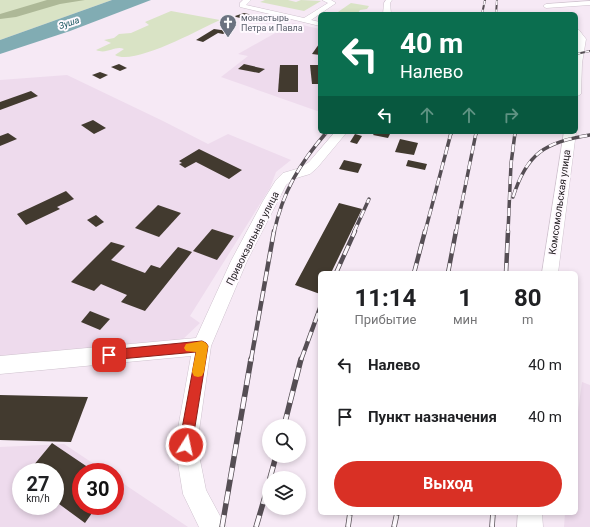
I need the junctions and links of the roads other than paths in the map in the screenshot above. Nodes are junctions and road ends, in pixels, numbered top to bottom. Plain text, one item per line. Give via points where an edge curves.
1 (325, 0) edge
2 (389, 0) edge
3 (538, 0) edge
4 (248, 3) edge
5 (590, 3) edge
6 (546, 6) junction
7 (318, 12) edge
8 (319, 12) edge
9 (387, 12) edge
10 (553, 12) edge
11 (306, 20) junction
12 (318, 23) edge
13 (578, 34) edge
14 (578, 63) joint
15 (590, 64) edge
16 (339, 134) edge
17 (570, 134) edge
18 (550, 271) edge
19 (202, 346) junction
20 (0, 365) edge
21 (530, 515) edge
22 (213, 527) edge
23 (530, 527) edge

1 - 8 street via 333,3
2 - 9 street
3 - 6 street
4 - 11 street
5 - 6 street
6 - 10 street
7 - 11 street
11 - 12 street
13 - 14 street via 582,39
14 - 15 street
16 - 19 street, Привокзальная улица via 313,165 288,176 281,183 239,261
17 - 18 street, Комсомольская улица
19 - 20 street
19 - 22 street, Привокзальная улица via 186,445 196,494
21 - 23 street

